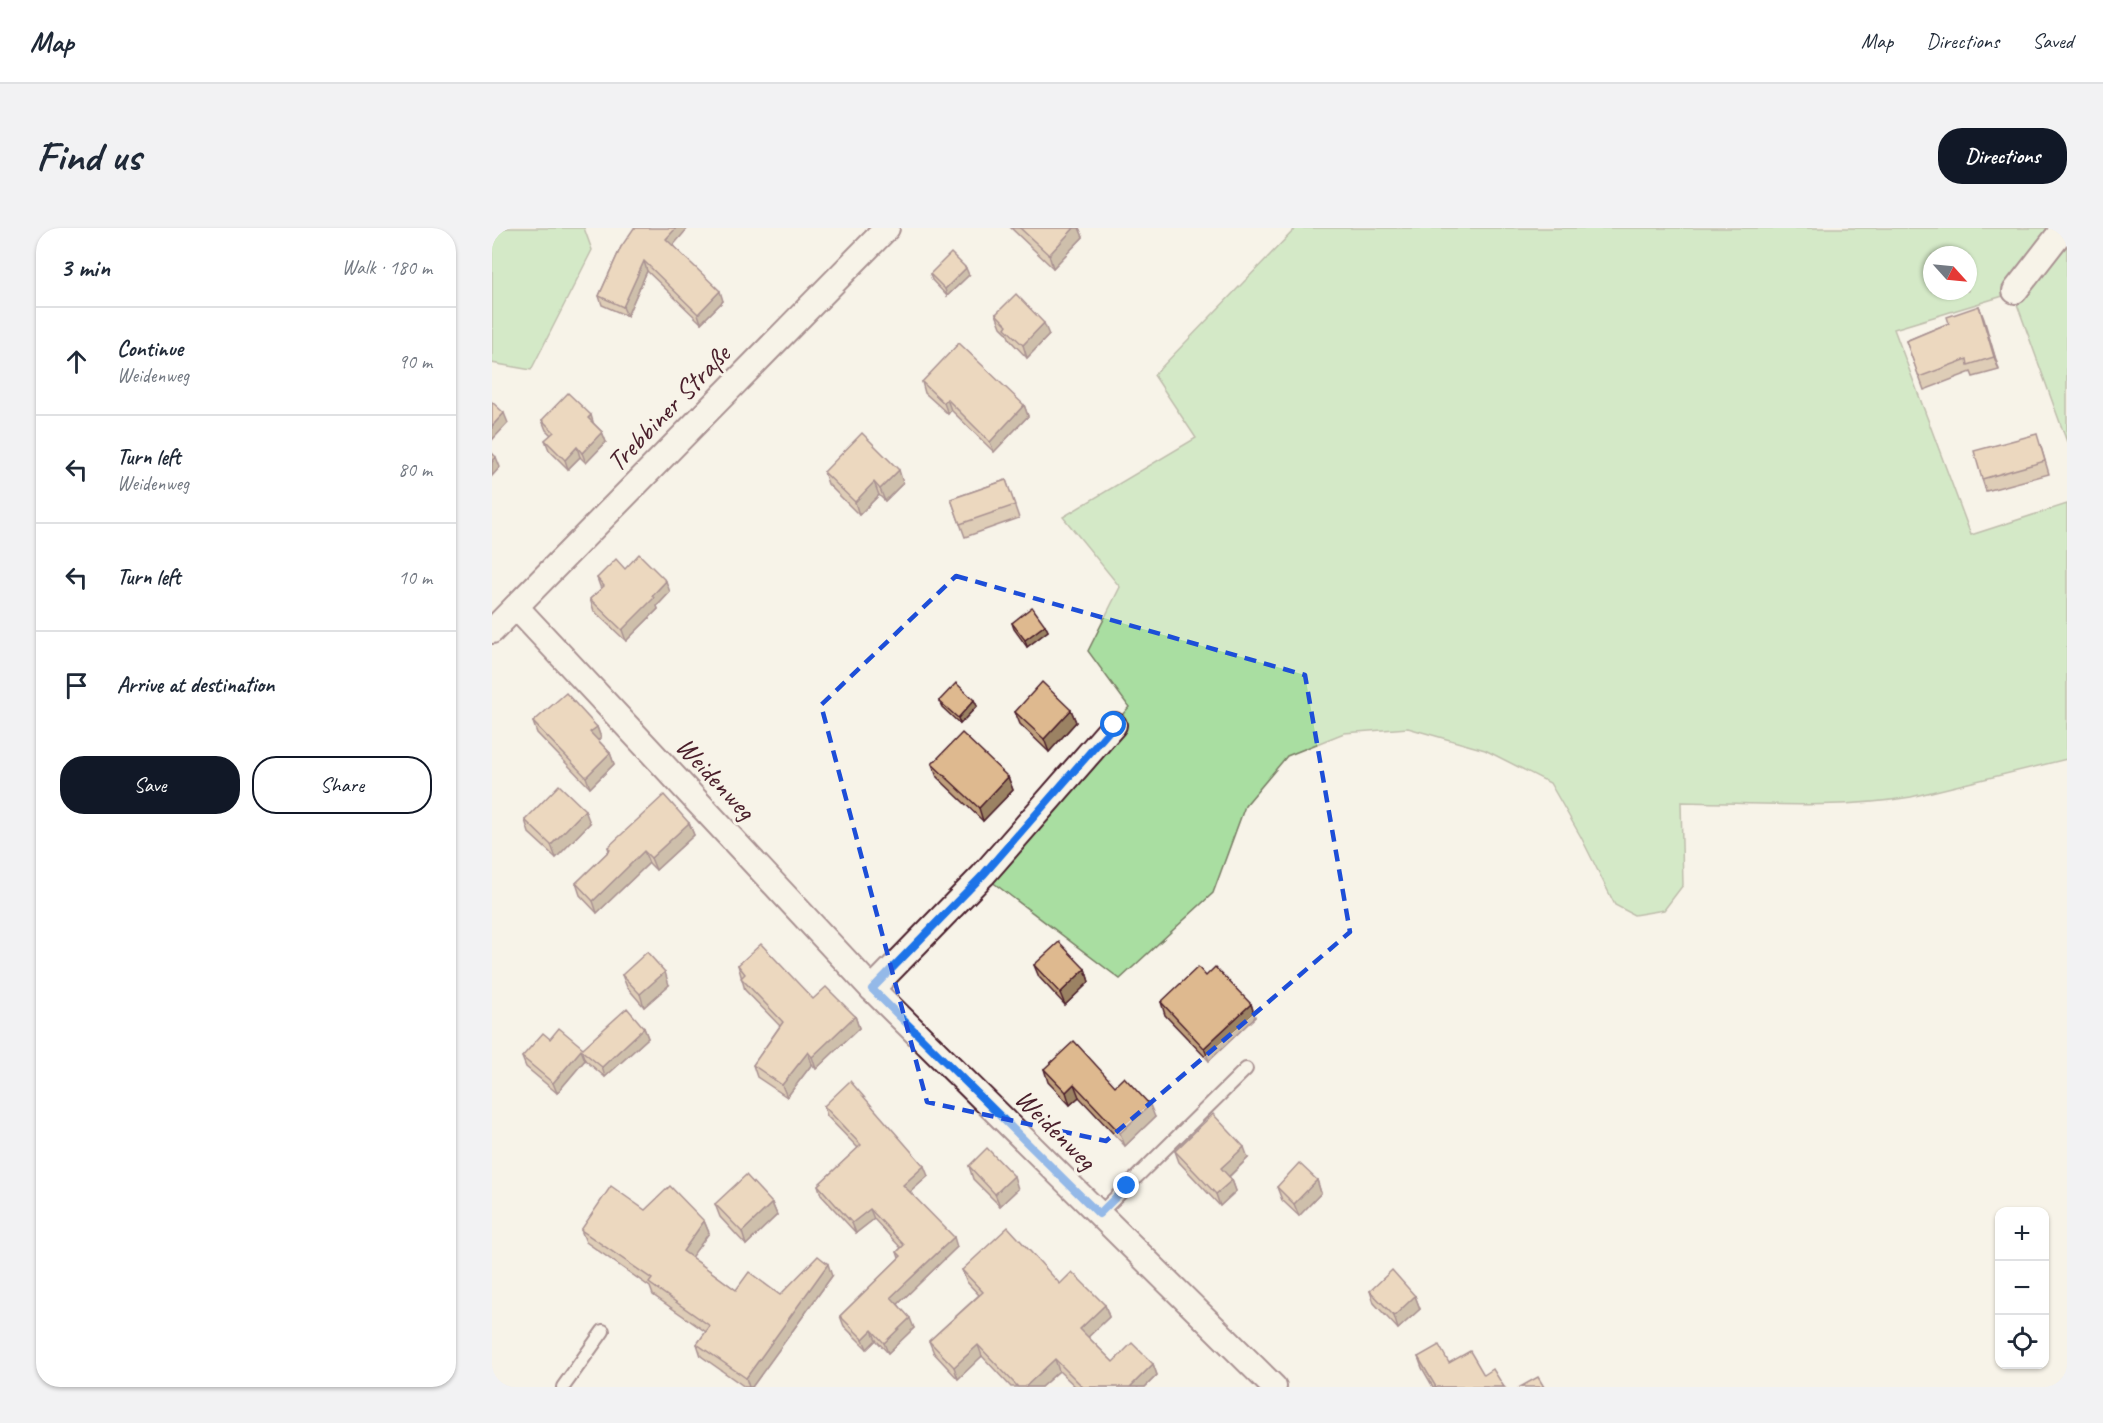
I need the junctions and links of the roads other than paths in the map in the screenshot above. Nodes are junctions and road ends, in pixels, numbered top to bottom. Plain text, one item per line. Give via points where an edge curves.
1 (887, 228) edge
2 (2064, 228) edge
3 (2014, 291) dead end
4 (516, 607) junction
5 (492, 631) edge
6 (1114, 725) dead end
7 (872, 989) junction
8 (1246, 1069) dead end
9 (1099, 1214) junction
10 (603, 1331) dead end
11 (563, 1387) edge
12 (1274, 1387) edge

1 - 4 street, Trebbiner Straße
2 - 3 street
4 - 5 street, Trebbiner Straße
4 - 7 street, Weidenweg
6 - 7 street via 983,875
7 - 9 street, Weidenweg
8 - 9 lane
9 - 12 street, Weidenweg
10 - 11 lane

